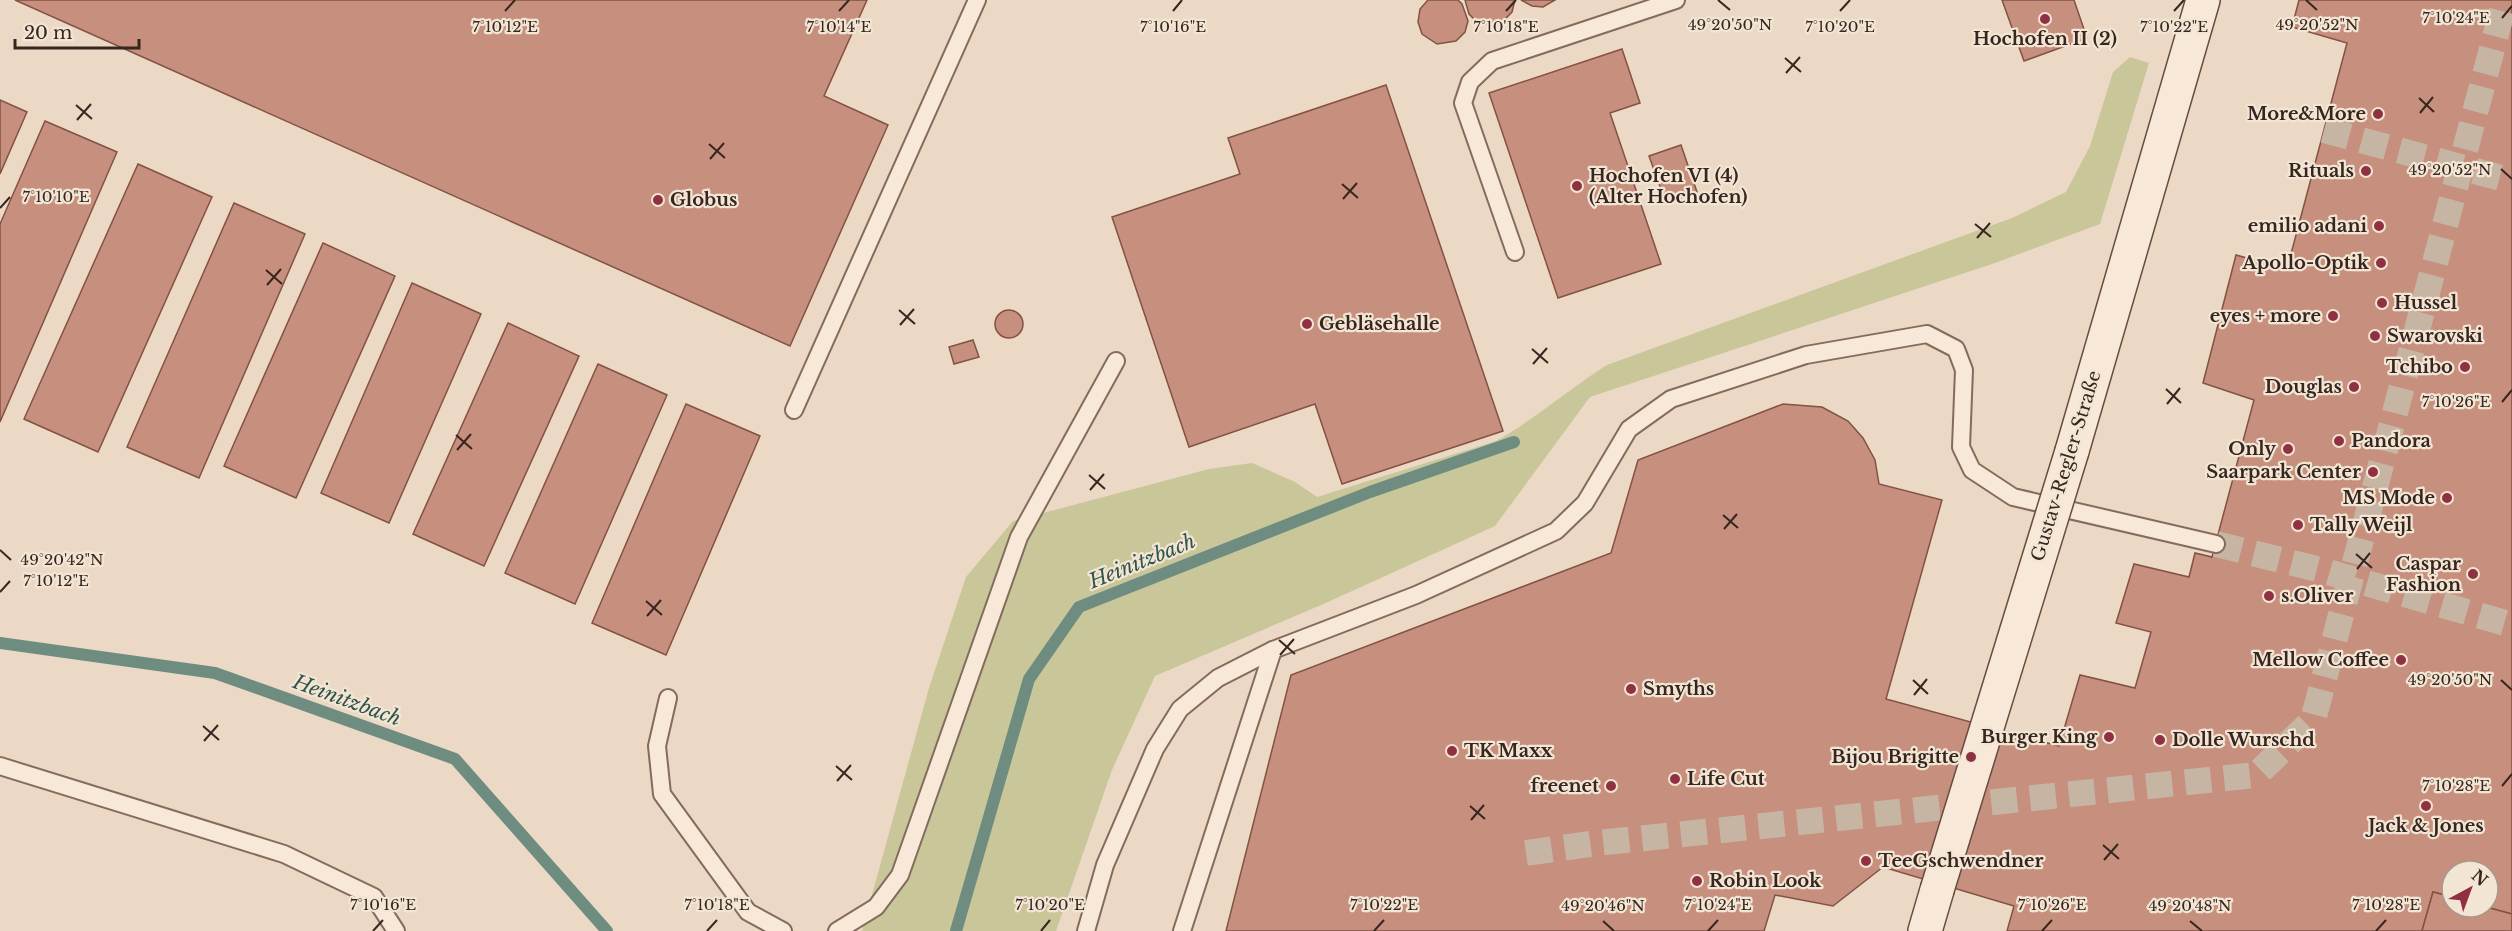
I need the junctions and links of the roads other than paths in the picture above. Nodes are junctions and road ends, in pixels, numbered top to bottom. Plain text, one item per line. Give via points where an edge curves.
1 (977, 0) edge
2 (1676, 0) edge
3 (2203, 0) edge
4 (1515, 252) dead end
5 (1116, 361) dead end
6 (794, 410) dead end
7 (2216, 544) tunnel mouth
8 (1273, 650) junction
9 (668, 698) dead end
10 (0, 766) edge
11 (396, 931) edge
12 (783, 931) edge
13 (837, 931) edge
14 (1086, 931) edge
15 (1182, 931) edge
16 (1925, 931) edge

1 - 6 lane
2 - 4 lane via 1492,61 1470,82 1462,103
3 - 16 main road, Gustav-Regler-Straße, bridge via 2072,451
5 - 13 lane via 1018,537 900,875 876,907
7 - 8 lane via 2013,497 1972,470 1961,447 1964,370 1956,349 1927,334 1806,355 1671,399 1629,429 1585,503 1556,531 1416,595
8 - 14 lane via 1218,678 1180,709 1155,749 1106,865
8 - 15 lane
9 - 12 lane via 657,746 662,794 748,912
10 - 11 lane via 284,854 374,897

